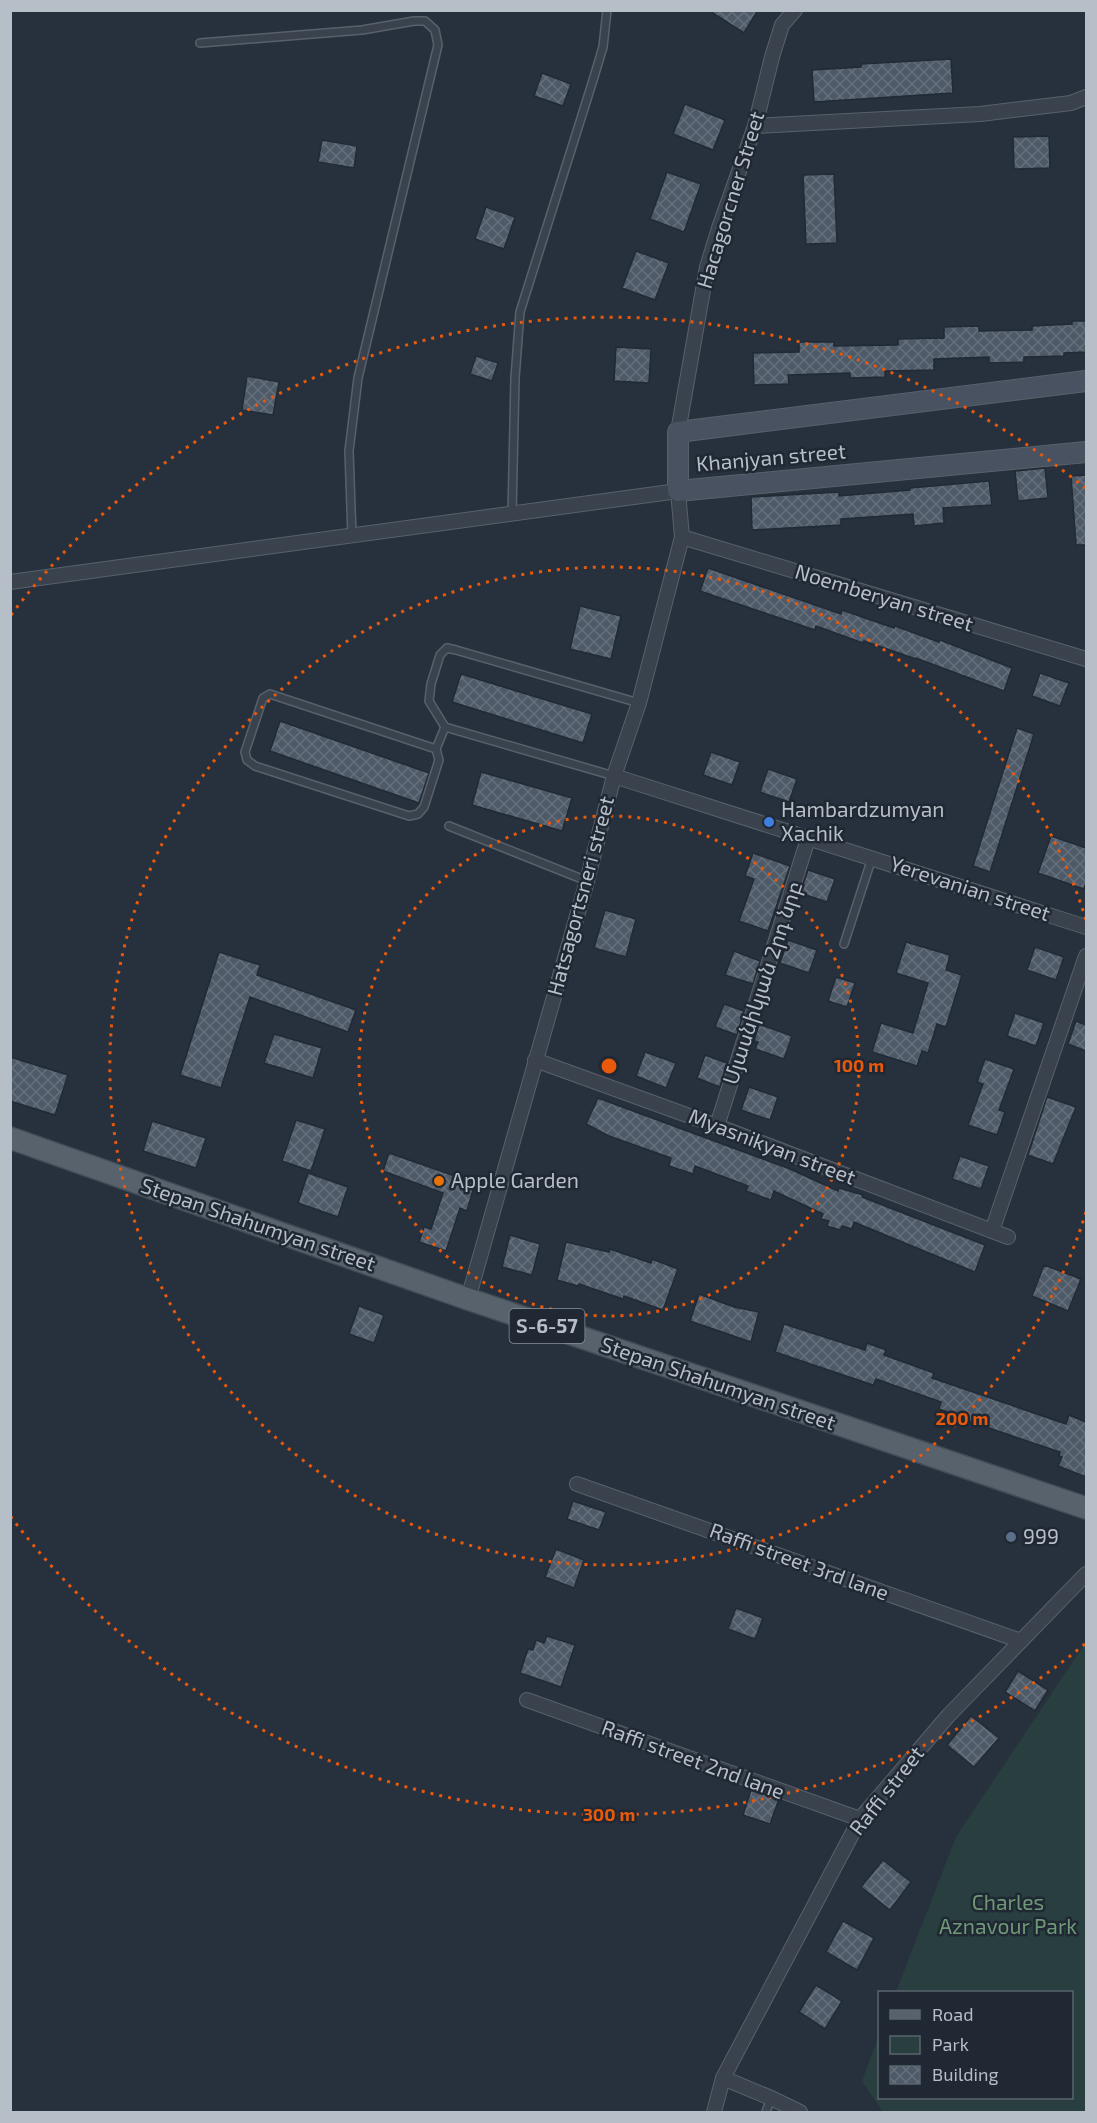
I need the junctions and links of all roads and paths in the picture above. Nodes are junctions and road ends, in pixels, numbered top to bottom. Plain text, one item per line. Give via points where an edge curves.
1 (607, 10) edge
2 (795, 10) edge
3 (200, 43) dead end
4 (1086, 97) edge
5 (755, 126) junction
6 (1086, 381) edge
7 (678, 432) junction
8 (1086, 452) edge
9 (678, 491) junction
10 (512, 515) junction
11 (352, 536) junction
12 (682, 537) junction
13 (10, 582) edge
14 (1086, 659) edge
15 (639, 703) junction
16 (445, 727) junction
17 (436, 749) junction
18 (614, 776) junction
19 (449, 826) dead end
20 (808, 839) junction
21 (872, 858) junction
22 (586, 881) junction
23 (1086, 927) edge
24 (844, 944) dead end
25 (1086, 956) edge
26 (535, 1060) junction
27 (717, 1126) junction
28 (10, 1138) edge
29 (992, 1231) junction
30 (1008, 1237) dead end
31 (468, 1299) junction
32 (577, 1484) dead end
33 (1086, 1508) edge
34 (1086, 1575) edge
35 (1021, 1641) junction
36 (527, 1700) dead end
37 (860, 1819) junction
38 (723, 2078) junction
39 (771, 2098) junction
40 (714, 2112) edge
41 (766, 2112) edge
42 (800, 2112) edge

1 - 10 lane via 603,47 520,312
2 - 5 street, Hacagorcner Street via 782,25
3 - 11 lane via 362,30 414,21 425,21 435,30 438,45 358,378 349,451
4 - 5 street via 1071,103 980,114
5 - 7 street, Hacagorcner Street via 707,267
6 - 7 street, Khanjyan street
7 - 9 street, Khanjyan street
8 - 9 street, Khanjyan street
9 - 10 street
9 - 12 street, Hatsagortsneri street
10 - 11 street
11 - 13 street
12 - 14 street, Noemberyan street
12 - 15 street, Hatsagortsneri street
15 - 16 lane via 447,648 440,655 429,701
15 - 18 street, Hatsagortsneri street
16 - 17 lane
16 - 18 lane
17 - 17 lane via 270,694 262,698 245,752 247,760 255,766 409,816 424,807 439,760
18 - 20 street, Yerevanian street
18 - 22 street, Hatsagortsneri street
19 - 22 lane
20 - 21 street, Yerevanian street
20 - 27 street, Մյասնիկյան 2րդ նրբ
21 - 23 street, Yerevanian street
21 - 24 lane
22 - 26 street, Hatsagortsneri street
25 - 29 street
26 - 27 street, Myasnikyan street
26 - 31 street, Hatsagortsneri street
27 - 29 street, Myasnikyan street
28 - 31 main road, Stepan Shahumyan street / Տ-6-57
29 - 30 street, Myasnikyan street
31 - 33 main road, Stepan Shahumyan street / Տ-6-57
32 - 35 street, Raffi street 3rd lane
34 - 35 street, Raffi street
35 - 37 street, Raffi street via 948,1716
36 - 37 street, Raffi street 2nd lane
37 - 38 street, Raffi street
38 - 39 street
38 - 40 street, Raffi street
39 - 41 lane
39 - 42 street

